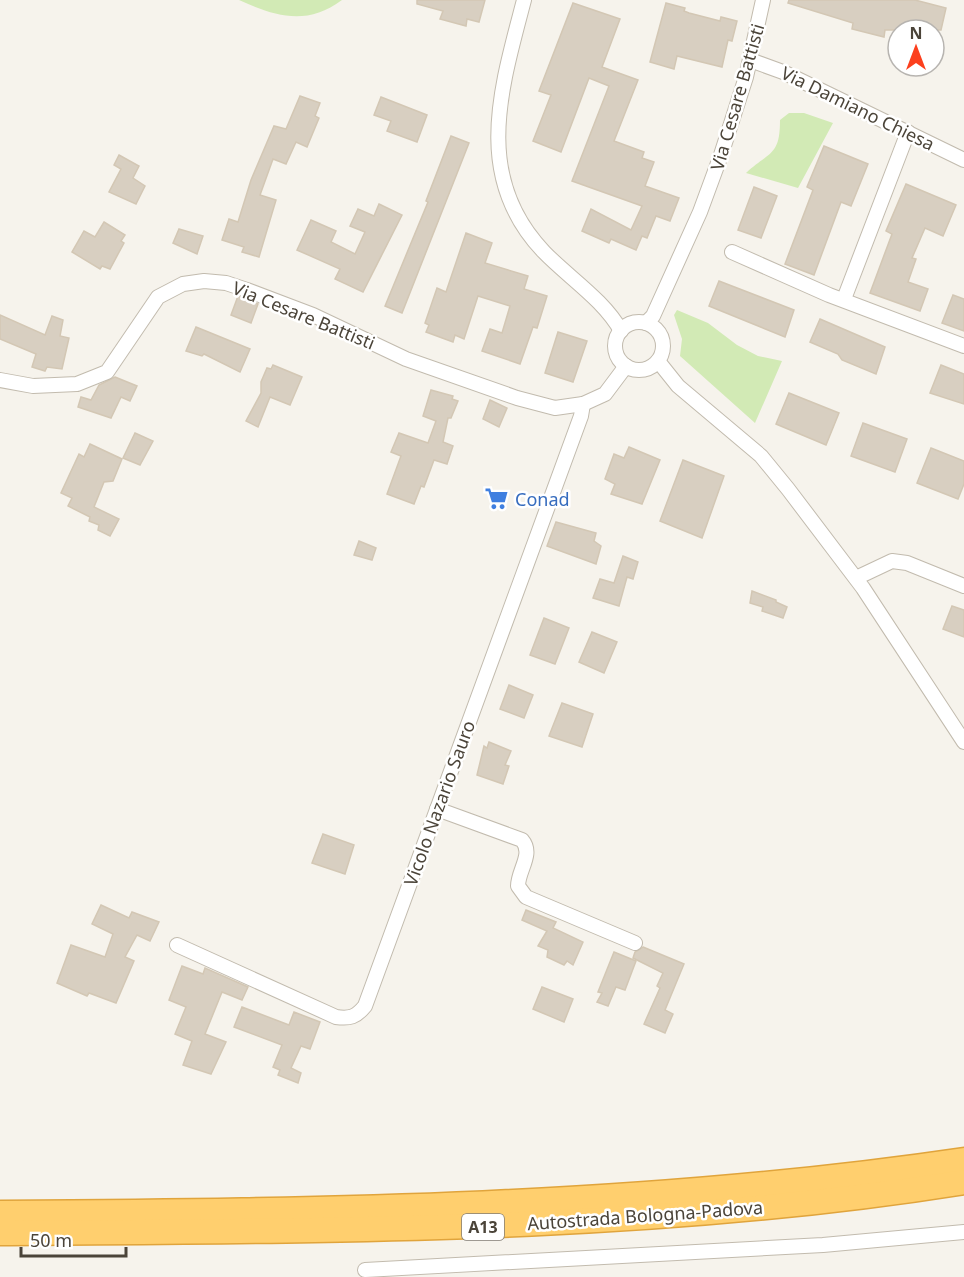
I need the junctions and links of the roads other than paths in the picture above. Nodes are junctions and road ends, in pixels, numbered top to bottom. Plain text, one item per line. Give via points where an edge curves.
1 (524, 0) edge
2 (763, 0) edge
3 (750, 60) junction
4 (908, 132) junction
5 (964, 160) edge
6 (732, 252) dead end
7 (844, 299) junction
8 (646, 323) junction
9 (621, 331) junction
10 (964, 346) edge
11 (658, 361) junction
12 (626, 366) junction
13 (0, 380) edge
14 (583, 404) junction
15 (856, 578) junction
16 (964, 586) edge
17 (964, 742) edge
18 (437, 809) junction
19 (634, 943) dead end
20 (177, 945) dead end
21 (964, 1160) edge
22 (964, 1182) edge
23 (0, 1213) edge
24 (964, 1232) edge
25 (0, 1233) edge
26 (365, 1270) dead end

1 - 9 street via 498,117 501,174 524,228
2 - 3 street, Via Cesare Battisti
3 - 4 street, Via Damiano Chiesa
3 - 8 street, Via Cesare Battisti via 710,189 653,316
4 - 5 street, Via Damiano Chiesa
4 - 7 street
6 - 7 street
7 - 10 street
8 - 9 street via 632,323
8 - 11 street via 662,339
9 - 12 street via 615,345
11 - 12 street via 646,369
11 - 15 street via 678,386 761,456
12 - 14 street, Via Cesare Battisti via 605,394
13 - 14 street, Via Cesare Battisti via 33,386 76,384 107,372 158,297 183,284 204,281 247,290 406,358 517,398 555,408
14 - 18 street, Vicolo Nazario Sauro
15 - 16 street via 892,561 907,563
15 - 17 street
18 - 19 street via 522,840 527,850 518,886 526,897
18 - 20 street, Vicolo Nazario Sauro via 365,1006 357,1015 347,1019 336,1017
21 - 23 highway, Autostrada Bologna-Padova / A13 via 716,1189 469,1204
22 - 25 highway, Autostrada Bologna-Padova / A13 via 718,1211 479,1227
24 - 26 street via 823,1245

